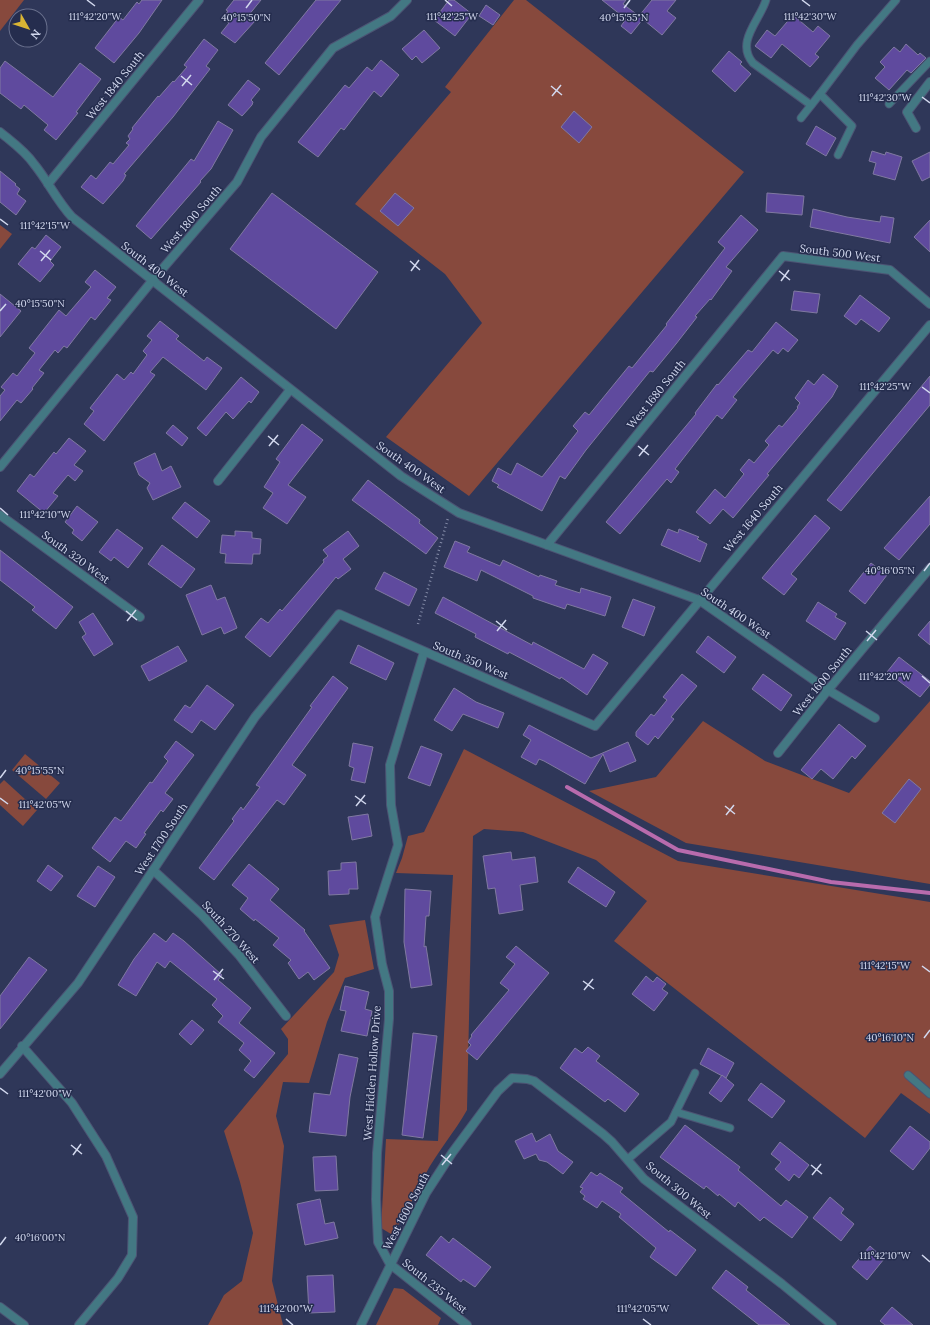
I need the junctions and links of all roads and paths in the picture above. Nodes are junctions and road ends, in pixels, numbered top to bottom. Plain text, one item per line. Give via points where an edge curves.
1 (199, 0) edge
2 (407, 0) edge
3 (766, 0) edge
4 (896, 0) edge
5 (930, 61) edge
6 (930, 82) edge
7 (820, 94) junction
8 (889, 104) dead end
9 (811, 105) junction
10 (801, 118) dead end
11 (916, 128) dead end
12 (0, 132) edge
13 (838, 155) dead end
14 (48, 184) junction
15 (783, 256) joint
16 (152, 281) junction
17 (930, 304) edge
18 (930, 324) edge
19 (290, 390) junction
20 (0, 467) edge
21 (218, 481) dead end
22 (0, 516) edge
23 (448, 518) dead end
24 (547, 545) junction
25 (930, 568) edge
26 (699, 600) junction
27 (339, 614) joint
28 (140, 617) dead end
29 (418, 624) dead end
30 (424, 652) junction
31 (828, 690) junction
32 (875, 718) dead end
33 (595, 726) joint
34 (778, 753) dead end
35 (153, 870) junction
36 (286, 1016) dead end
37 (22, 1046) junction
38 (695, 1073) dead end
39 (0, 1074) edge
40 (908, 1075) dead end
41 (512, 1078) joint
42 (930, 1094) edge
43 (676, 1112) junction
44 (730, 1128) dead end
45 (628, 1159) junction
46 (390, 1264) junction
47 (0, 1307) edge
48 (24, 1325) edge
49 (79, 1325) edge
50 (361, 1325) edge
51 (466, 1325) edge
52 (832, 1325) edge

1 - 14 street, West 1840 South
2 - 16 street, West 1800 South via 391,16 333,48 261,137 237,182
3 - 9 lane via 747,38 748,57
4 - 7 lane via 857,44
5 - 8 lane
6 - 11 street via 907,112
7 - 9 lane
7 - 13 lane via 852,126
9 - 10 lane
12 - 14 street, South 400 West via 25,153
14 - 16 street, South 400 West via 72,218
15 - 17 street, South 500 West via 890,270
15 - 24 street, West 1680 South
16 - 19 street, South 400 West
16 - 20 street, West 1800 South
18 - 26 street, West 1640 South
19 - 21 street
19 - 24 street, South 400 West via 401,476 459,513
22 - 28 street, South 320 West
23 - 29 path
24 - 26 street, South 400 West
25 - 31 street, West 1600 South
26 - 31 street, South 400 West
26 - 33 street, West 1640 South
27 - 30 street, South 350 West
27 - 35 street, West 1700 South via 255,717
30 - 33 street, South 350 West
30 - 46 street, West Hidden Hollow Drive via 390,765 391,804 398,845 375,917 389,998 376,1199 378,1242
31 - 32 street, South 400 West
31 - 34 street, West 1600 South
35 - 36 street, South 270 West via 202,915 239,955
35 - 37 street, West 1700 South via 78,983
37 - 39 street, West 1700 South
37 - 49 street via 72,1103 106,1156 132,1217 132,1255 118,1278
38 - 43 lane
40 - 42 lane
41 - 45 street, South 300 West via 534,1081 612,1142
41 - 46 street, West 1600 South via 498,1091 439,1172
43 - 44 lane
43 - 45 lane via 671,1122
45 - 52 street, South 300 West via 644,1178
46 - 50 street, West 1600 South
46 - 51 street, South 235 West
47 - 48 street

